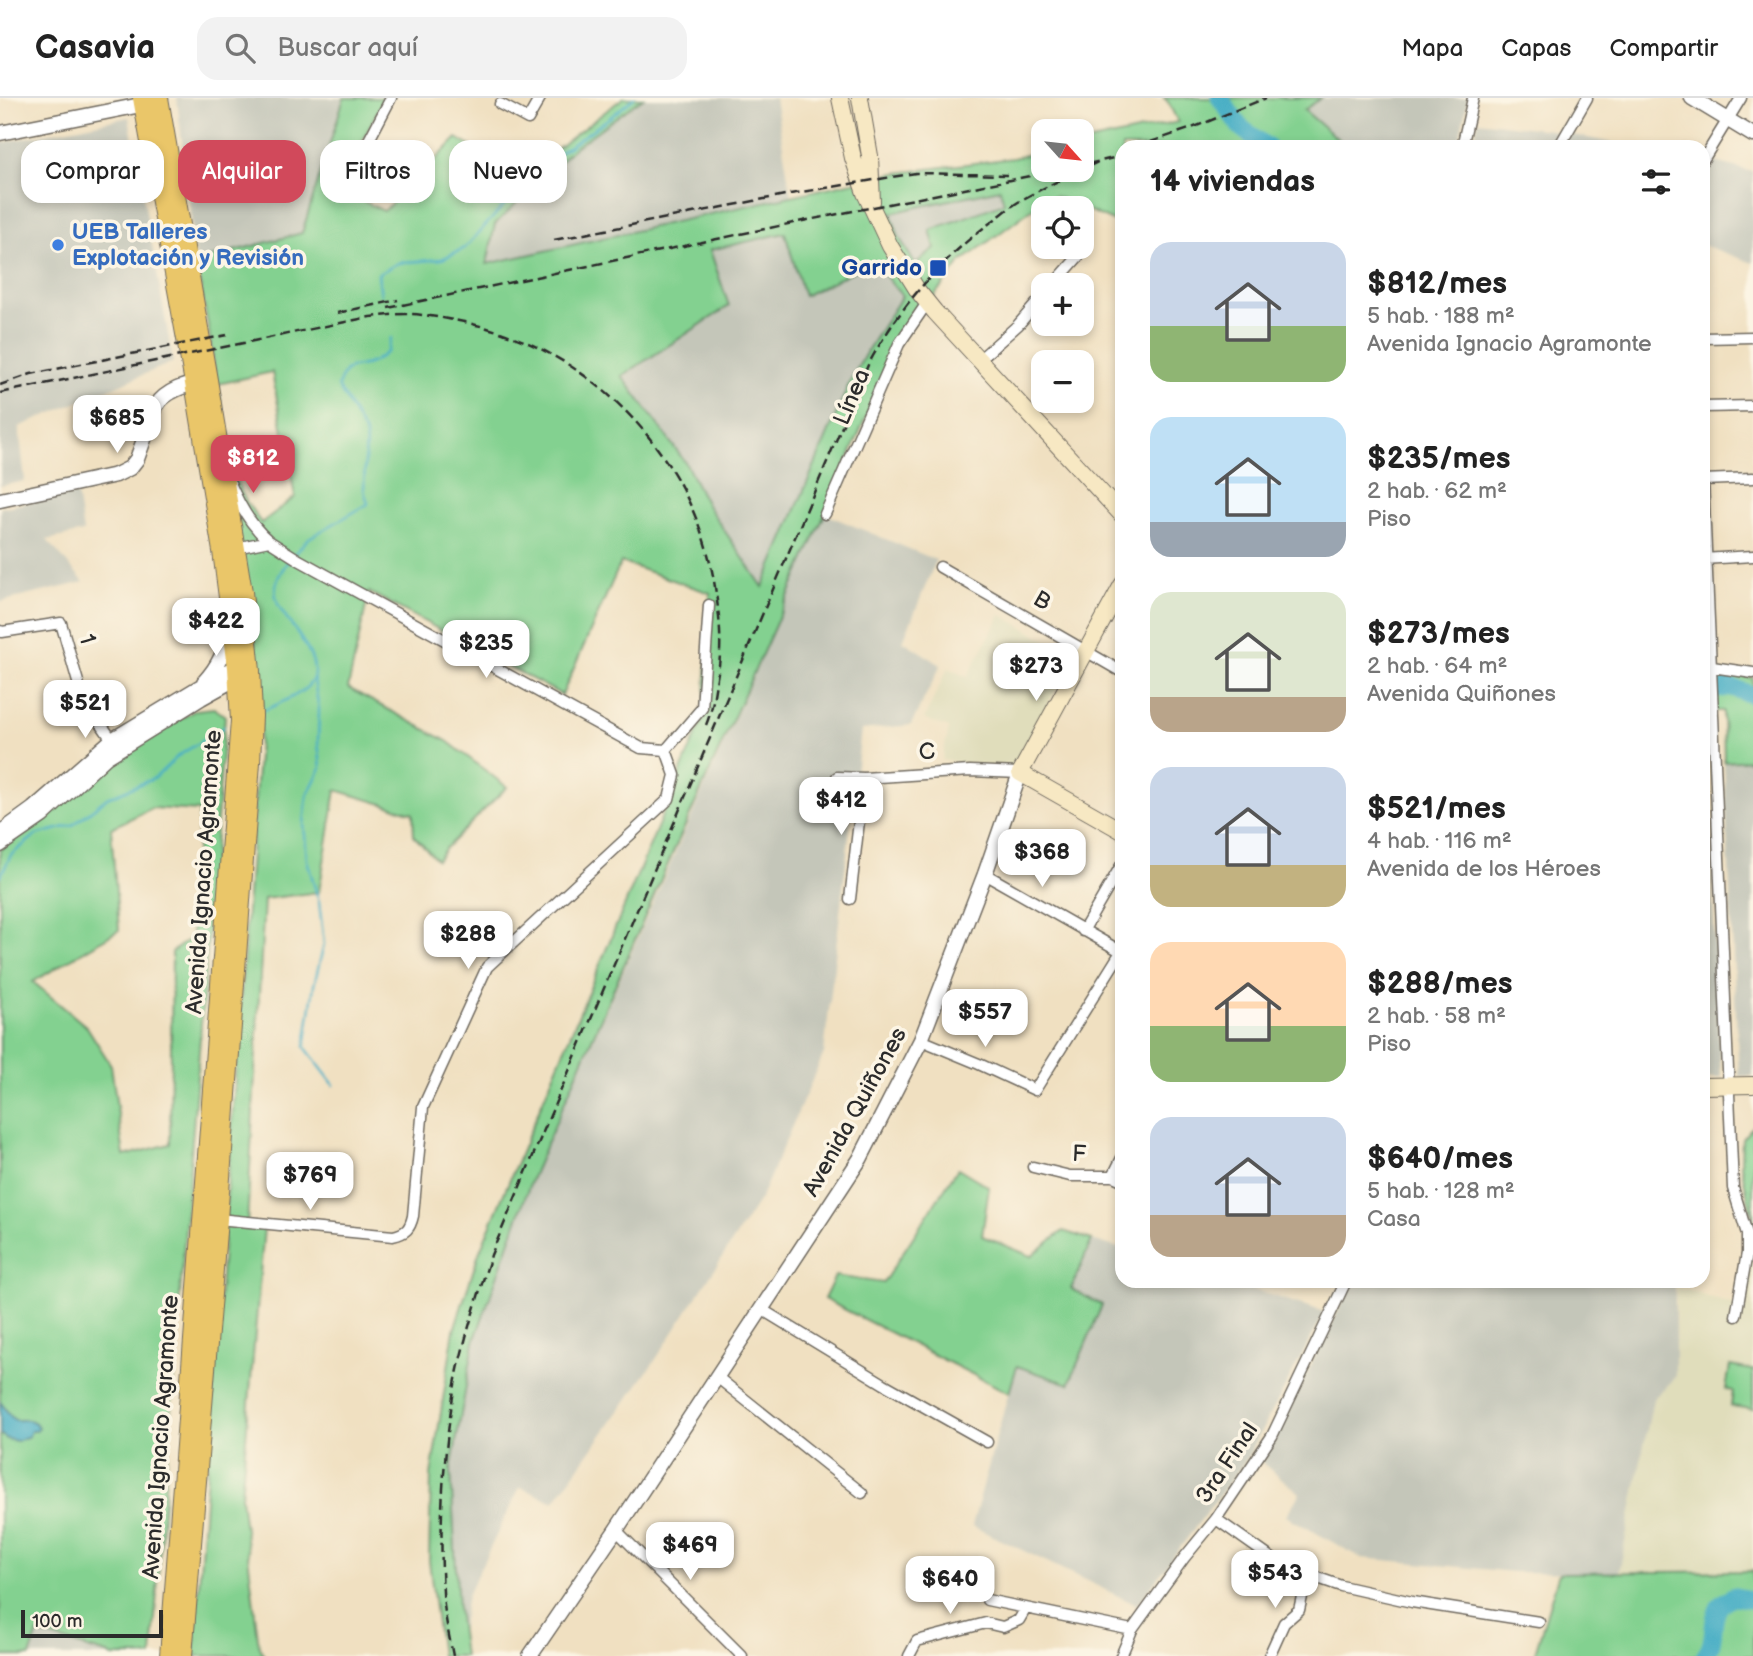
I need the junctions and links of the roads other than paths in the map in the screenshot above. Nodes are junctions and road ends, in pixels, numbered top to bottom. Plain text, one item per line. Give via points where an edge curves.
1 (391, 98) edge
2 (540, 98) edge
3 (840, 98) edge
4 (860, 98) edge
5 (1473, 98) edge
6 (1587, 98) edge
7 (1692, 98) edge
8 (1741, 98) edge
9 (151, 100) edge
10 (500, 104) dead end
11 (1728, 120) junction
12 (0, 133) edge
13 (1753, 135) edge
14 (369, 140) edge
15 (1464, 140) edge
16 (1563, 140) edge
17 (1710, 149) edge
18 (870, 156) junction
19 (853, 158) junction
20 (872, 208) junction
21 (1076, 259) edge
22 (1064, 273) edge
23 (927, 303) junction
24 (1031, 310) edge
25 (1753, 337) edge
26 (1710, 338) edge
27 (980, 359) junction
28 (201, 381) junction
29 (1753, 406) edge
30 (1710, 407) edge
31 (221, 460) junction
32 (1753, 478) edge
33 (1710, 479) edge
34 (0, 500) edge
35 (1115, 506) edge
36 (825, 514) dead end
37 (269, 541) junction
38 (229, 550) junction
39 (1753, 556) edge
40 (1710, 559) edge
41 (940, 567) dead end
42 (1115, 597) edge
43 (709, 605) dead end
44 (231, 618) junction
45 (0, 631) edge
46 (1710, 636) edge
47 (1085, 651) junction
48 (1712, 667) junction
49 (1115, 668) edge
50 (244, 669) junction
51 (1753, 673) edge
52 (203, 690) junction
53 (239, 711) junction
54 (112, 740) junction
55 (666, 750) junction
56 (1020, 773) junction
57 (837, 777) dead end
58 (864, 778) junction
59 (1115, 827) edge
60 (0, 833) edge
61 (0, 845) edge
62 (985, 874) junction
63 (1115, 876) edge
64 (850, 899) dead end
65 (1083, 931) junction
66 (1115, 949) edge
67 (1115, 962) edge
68 (921, 1040) junction
69 (1729, 1085) junction
70 (1753, 1085) edge
71 (1710, 1086) edge
72 (1033, 1167) dead end
73 (1115, 1178) edge
74 (218, 1219) junction
75 (1750, 1234) edge
76 (1343, 1288) edge
77 (761, 1309) junction
78 (1736, 1316) dead end
79 (717, 1377) junction
80 (987, 1442) dead end
81 (862, 1493) dead end
82 (1216, 1519) junction
83 (615, 1530) junction
84 (1307, 1574) junction
85 (987, 1600) dead end
86 (1026, 1608) junction
87 (1539, 1622) dead end
88 (1132, 1630) junction
89 (169, 1656) edge
90 (183, 1656) edge
91 (530, 1656) edge
92 (742, 1656) edge
93 (908, 1656) edge
94 (1121, 1656) edge
95 (1269, 1656) edge

1 - 14 street
2 - 10 street via 528,119
3 - 19 main road
4 - 18 main road
5 - 15 street
6 - 16 street
7 - 11 street
8 - 11 street
9 - 12 street
9 - 28 main road, Avenida Ignacio Agramonte
11 - 13 street
11 - 17 street
18 - 19 main road
18 - 20 main road
19 - 20 main road
20 - 23 main road
21 - 22 street
23 - 27 main road
23 - 36 street, Línea via 899,344
24 - 27 street
25 - 26 street
27 - 35 main road
28 - 31 main road, Avenida Ignacio Agramonte
28 - 34 street via 159,400 142,449 130,468
28 - 38 main road, Avenida Ignacio Agramonte
29 - 30 street
31 - 37 street via 243,509
31 - 38 main road, Avenida Ignacio Agramonte
32 - 33 street
37 - 38 street
37 - 55 street via 641,748
38 - 44 main road, Avenida Ignacio Agramonte
38 - 50 main road, Avenida Ignacio Agramonte
39 - 40 street
41 - 47 street, B
42 - 47 main road, Avenida Quiñones
43 - 55 street via 702,708
44 - 50 main road, Avenida Ignacio Agramonte
44 - 52 street via 227,644
45 - 54 street, 1 via 61,623 82,696
46 - 48 street
47 - 49 street, B
47 - 56 main road, Avenida Quiñones
48 - 51 street
48 - 69 street
50 - 52 street
50 - 53 main road, Avenida Ignacio Agramonte
50 - 74 main road, Avenida Ignacio Agramonte via 253,716 251,762
52 - 53 street via 228,696
52 - 54 street
52 - 61 street via 106,757 41,816
53 - 89 main road, Avenida Ignacio Agramonte
54 - 60 street
55 - 74 street via 675,775 670,799 487,967 423,1107 413,1216 405,1234
56 - 58 street, C via 970,771
56 - 59 main road
56 - 62 street, Avenida Quiñones
57 - 58 street, C
58 - 64 street
62 - 65 street
62 - 68 street, Avenida Quiñones
63 - 65 street
65 - 66 street
67 - 68 street via 1035,1090
68 - 77 street, Avenida Quiñones via 860,1159
69 - 70 main road
69 - 71 main road
69 - 75 street via 1733,1188
72 - 73 street, F via 1070,1176
74 - 90 main road, Avenida Ignacio Agramonte
75 - 78 street
76 - 82 street, 3ra Final via 1272,1436
77 - 79 street, Avenida Quiñones
77 - 80 street
79 - 81 street
79 - 83 street, Avenida Quiñones
82 - 84 street via 1281,1564
82 - 88 street, 3ra Final
83 - 91 street, Avenida Quiñones
83 - 92 street
84 - 87 street via 1412,1602
84 - 95 street via 1299,1610 1284,1623
85 - 86 street
86 - 88 street
86 - 93 street via 1019,1620 1003,1627 986,1623 917,1640
88 - 94 street, 3ra Final

